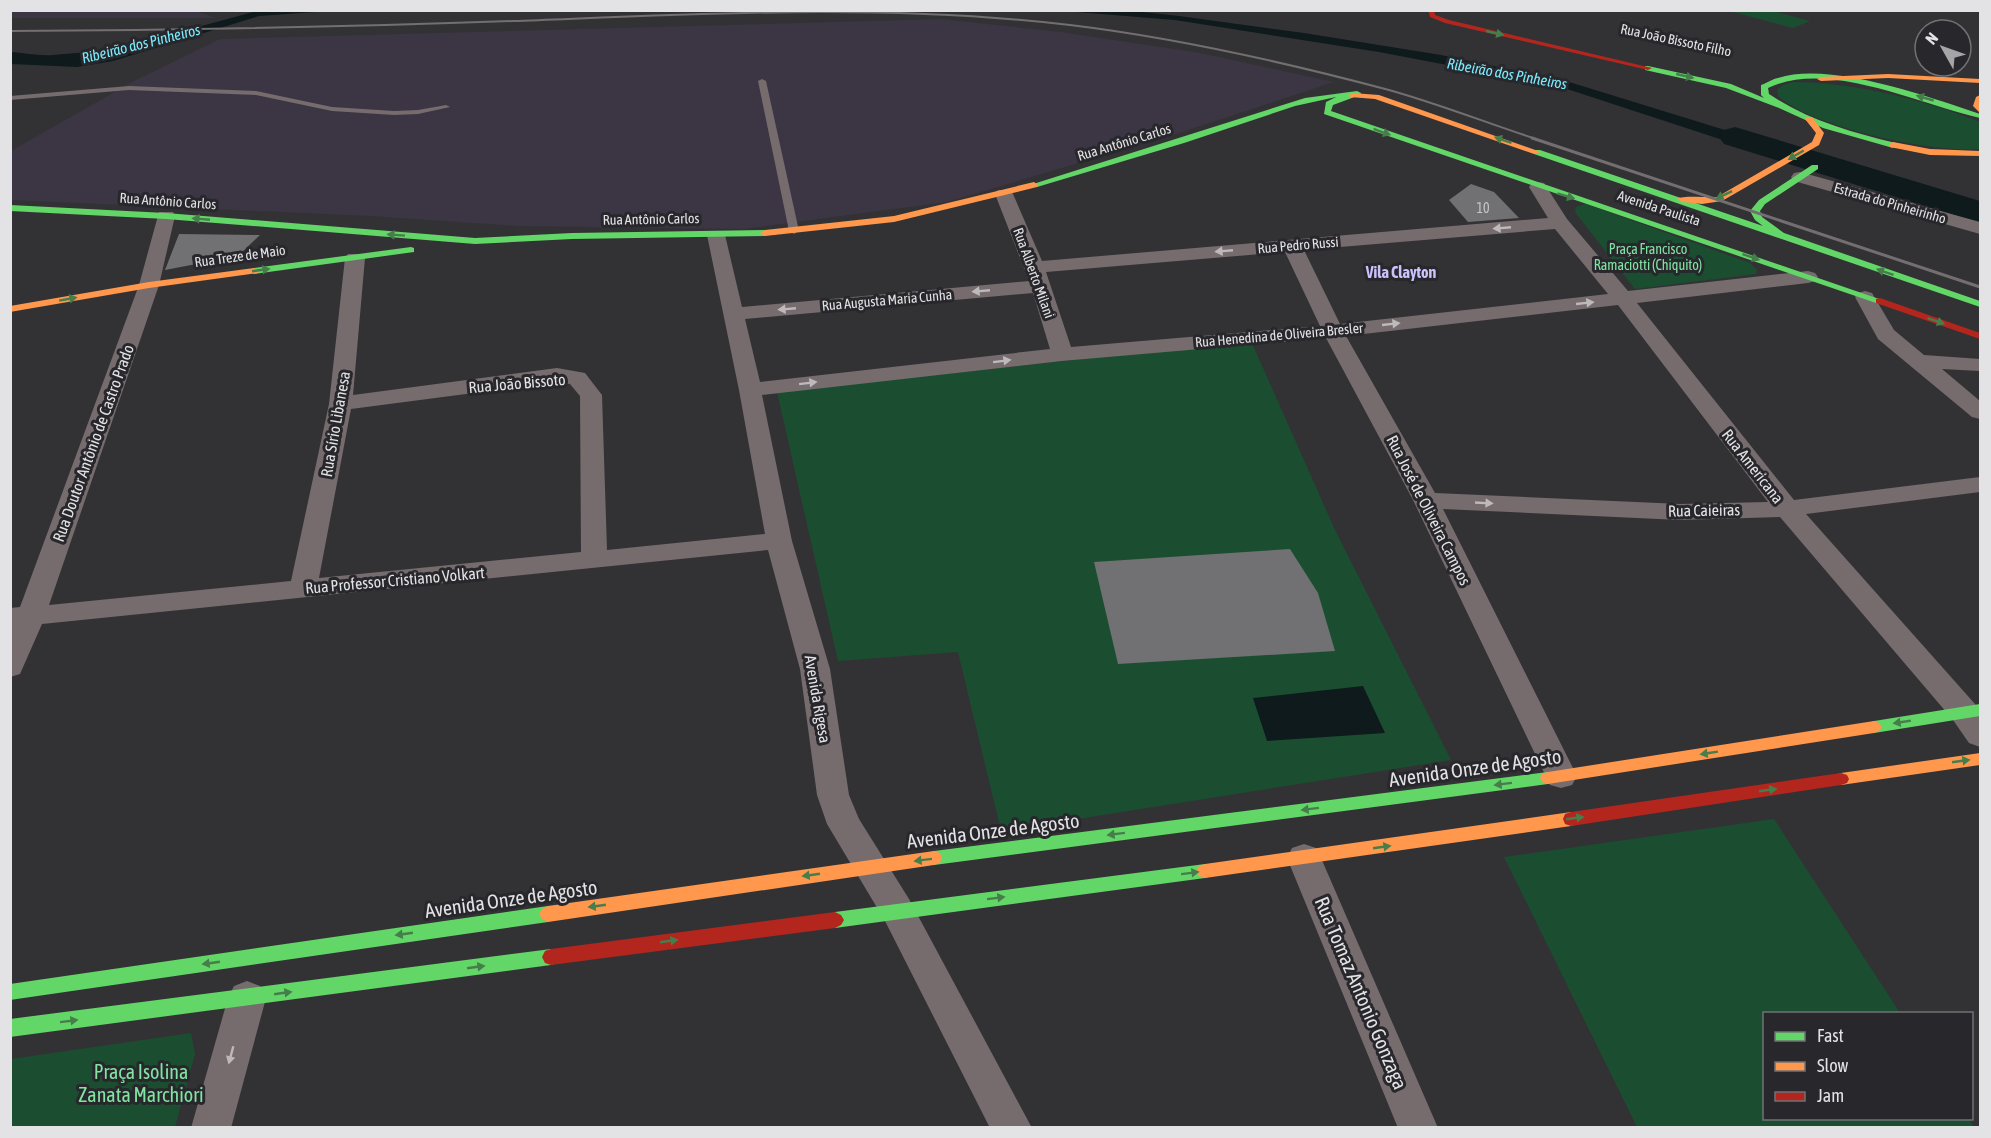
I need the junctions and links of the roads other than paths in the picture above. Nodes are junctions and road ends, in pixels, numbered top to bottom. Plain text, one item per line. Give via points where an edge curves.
1 (1451, 10) edge
2 (1435, 15) edge
3 (1759, 72) dead end
4 (1817, 79) junction
5 (762, 81) dead end
6 (1980, 81) edge
7 (1357, 93) junction
8 (1980, 97) edge
9 (10, 98) edge
10 (1777, 106) junction
11 (446, 107) dead end
12 (1278, 110) junction
13 (1980, 111) edge
14 (1327, 112) junction
15 (1980, 116) edge
16 (1809, 119) junction
17 (1892, 144) junction
18 (1846, 149) dead end
19 (1940, 152) junction
20 (1980, 154) edge
21 (1980, 159) edge
22 (1822, 162) dead end
23 (1802, 176) junction
24 (1538, 187) junction
25 (1005, 194) junction
26 (1664, 197) junction
27 (10, 208) edge
28 (166, 216) junction
29 (1560, 223) junction
30 (1980, 228) edge
31 (794, 231) junction
32 (368, 233) junction
33 (716, 235) junction
34 (1781, 236) junction
35 (475, 241) junction
36 (1292, 246) junction
37 (344, 259) junction
38 (1037, 276) junction
39 (1808, 277) junction
40 (149, 285) junction
41 (1865, 297) junction
42 (1623, 298) junction
43 (1980, 304) edge
44 (10, 309) edge
45 (734, 314) junction
46 (1333, 331) junction
47 (1980, 336) edge
48 (1062, 354) junction
49 (1918, 360) junction
50 (1980, 365) edge
51 (750, 390) junction
52 (341, 404) junction
53 (1980, 412) edge
54 (1980, 483) edge
55 (1426, 500) junction
56 (1787, 509) junction
57 (778, 541) junction
58 (594, 561) junction
59 (303, 588) junction
60 (21, 617) edge
61 (10, 667) edge
62 (1972, 711) edge
63 (1980, 735) edge
64 (1980, 759) edge
65 (1561, 776) junction
66 (1304, 858) junction
67 (869, 867) junction
68 (897, 910) junction
69 (10, 992) edge
70 (247, 998) junction
71 (10, 1028) edge
72 (211, 1128) edge
73 (1012, 1128) edge
74 (1418, 1128) edge

1 - 2 main road
2 -> 10 main road via 1728,86
3 - 4 main road
4 - 6 main road via 1888,75
4 - 10 main road via 1784,78 1770,82 1764,87 1765,95
15 -> 4 main road via 1890,89
5 - 31 lane
7 - 12 main road, Rua Antônio Carlos via 1319,95
7 - 14 main road via 1336,98
26 -> 7 main road, Avenida Paulista
8 - 13 main road
9 - 11 lane via 129,88 256,93 332,109 394,113
10 - 16 main road
12 - 14 main road, Rua Antônio Carlos
12 - 25 main road, Rua Antônio Carlos
14 -> 24 main road, Avenida Paulista
16 - 17 main road
16 -> 26 main road via 1820,133 1816,143 1719,199
17 - 18 main road
17 - 19 main road
19 - 20 main road
19 - 21 main road
22 - 23 main road
23 - 30 street, Estrada do Pinheirinho
23 - 34 main road via 1762,202 1755,211 1764,224
24 - 29 street, Rua Americana
24 -> 39 main road, Avenida Paulista
25 - 31 main road, Rua Antônio Carlos via 894,219
25 - 38 street, Rua Alberto Milani
26 - 34 main road, Avenida Paulista
27 - 28 main road, Rua Antônio Carlos
32 -> 28 main road, Rua Antônio Carlos
28 - 40 street, Rua Doutor Antônio de Castro Prado
29 -> 36 street, Rua Pedro Russi
29 - 42 street, Rua Americana
31 - 33 main road, Rua Antônio Carlos
35 -> 32 main road, Rua Antônio Carlos
32 - 37 main road via 375,239 367,248
33 - 35 main road, Rua Antônio Carlos
33 - 45 street, Avenida Rigesa
43 -> 34 main road, Avenida Paulista
35 - 37 main road, Rua Treze de Maio
36 -> 38 street, Rua Pedro Russi
36 - 46 street, Rua José de Oliveira Campos
40 -> 37 main road, Rua Treze de Maio
37 - 52 street, Rua Sírio Libanesa
38 -> 45 street, Rua Augusta Maria Cunha
38 - 48 street, Rua Alberto Milani
39 - 41 main road, Avenida Paulista
39 - 42 street, Rua Henedina de Oliveira Bresler
44 -> 40 main road, Rua Treze de Maio
40 - 60 street, Rua Doutor Antônio de Castro Prado
41 -> 47 main road, Avenida Paulista
41 - 49 street via 1886,334
46 -> 42 street, Rua Henedina de Oliveira Bresler
42 - 56 street, Rua Americana
45 - 51 street, Avenida Rigesa
46 - 48 street, Rua Henedina de Oliveira Bresler
46 - 55 street, Rua José de Oliveira Campos
51 -> 48 street, Rua Henedina de Oliveira Bresler
49 - 50 street
49 - 53 street
51 - 57 street, Avenida Rigesa
52 - 58 street, Rua João Bissoto via 557,375 577,378 591,394
52 - 59 street, Rua Sírio Libanesa
54 - 56 street, Rua Caieiras
55 -> 56 street, Rua Caieiras via 1680,512
55 - 65 street, Rua José de Oliveira Campos
56 - 62 street, Rua Americana
57 - 58 street, Rua Professor Cristiano Volkart
57 - 67 street, Avenida Rigesa via 815,669 833,795 844,824
58 - 59 street, Rua Professor Cristiano Volkart
59 - 60 street, Rua Professor Cristiano Volkart
60 - 61 street, Rua Doutor Antônio de Castro Prado
62 - 63 street, Rua Americana
62 -> 65 main road, Avenida Onze de Agosto
66 -> 64 main road
65 -> 67 main road, Avenida Onze de Agosto
68 -> 66 main road
66 - 74 street, Rua Tomaz Antonio Gonzaga
67 - 68 street, Avenida Rigesa
67 -> 69 main road, Avenida Onze de Agosto
70 -> 68 main road
68 - 73 street, Avenida Rigesa
71 -> 70 main road
70 -> 72 street

